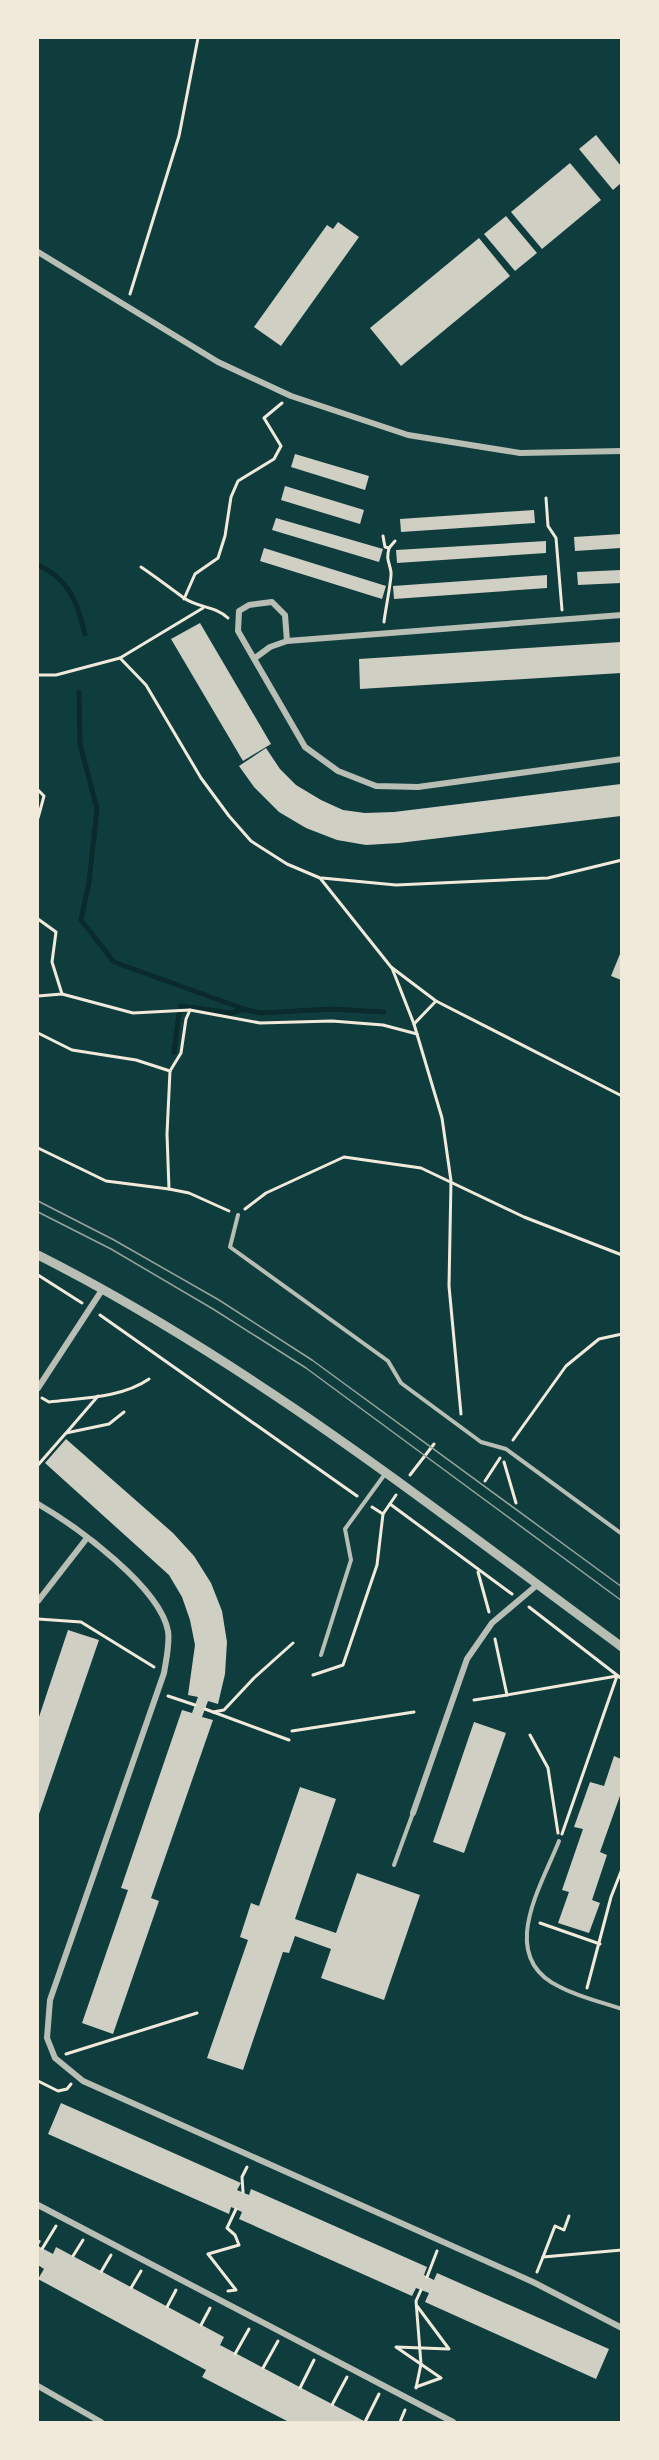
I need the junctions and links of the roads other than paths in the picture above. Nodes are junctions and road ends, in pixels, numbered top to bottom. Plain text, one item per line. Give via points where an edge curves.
1 (38, 252) edge
2 (621, 451) edge
3 (621, 615) edge
4 (287, 641) junction
5 (255, 658) junction
6 (621, 759) edge
7 (238, 1215) road end
8 (38, 1255) edge
9 (102, 1290) junction
10 (38, 1388) edge
11 (387, 1473) junction
12 (38, 1504) edge
13 (621, 1534) edge
14 (87, 1538) junction
15 (537, 1585) junction
16 (38, 1601) edge
17 (621, 1647) edge
18 (321, 1655) dead end
19 (413, 1813) joint
20 (560, 1841) road end
21 (394, 1864) dead end
22 (621, 2009) edge
23 (38, 2205) edge
24 (621, 2328) edge
25 (38, 2386) edge
26 (101, 2422) edge
27 (453, 2422) edge

1 - 2 street via 218,362 291,396 408,435 520,453
3 - 4 street
4 - 5 street
4 - 5 street via 285,615 272,602 249,605 240,612 238,631
5 - 6 street via 305,747 338,771 376,786 418,787
7 - 13 lane via 230,1247 388,1361 401,1383 481,1442 506,1449
8 - 9 street
9 - 10 street
9 - 11 street via 226,1363
11 - 15 street
11 - 18 lane via 345,1528 351,1560
12 - 14 street
14 - 16 street
14 - 24 street via 145,1589 159,1607 168,1632 164,1673 50,2000 47,2038 55,2058 76,2078 533,2282
15 - 17 street
15 - 19 street via 492,1623 467,1659
19 - 21 lane
20 - 22 lane via 528,1919 528,1957 536,1970 559,1987
23 - 27 street
25 - 26 street

